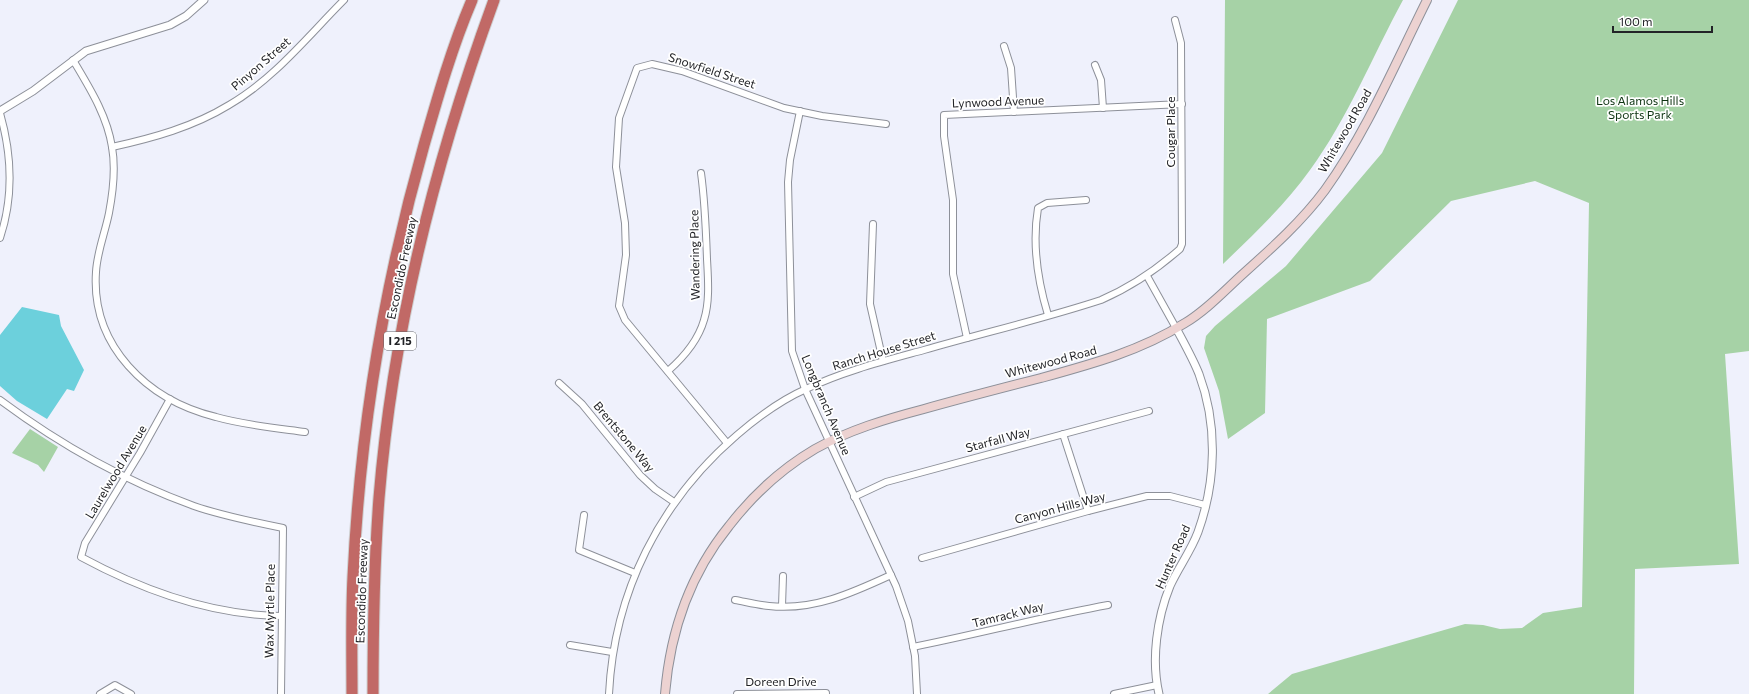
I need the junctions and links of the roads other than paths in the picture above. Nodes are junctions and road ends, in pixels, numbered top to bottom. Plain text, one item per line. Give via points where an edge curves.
1 (204, 0) edge
2 (344, 0) edge
3 (472, 0) edge
4 (494, 0) edge
5 (1427, 0) edge
6 (1175, 20) dead end
7 (1004, 46) dead end
8 (73, 60) junction
9 (1095, 65) dead end
10 (1182, 104) junction
11 (1103, 108) junction
12 (800, 111) junction
13 (0, 112) edge
14 (1014, 112) junction
15 (886, 124) dead end
16 (112, 146) junction
17 (701, 173) dead end
18 (1086, 200) dead end
19 (873, 224) dead end
20 (0, 238) edge
21 (1182, 244) joint
22 (1148, 276) junction
23 (1048, 315) junction
24 (1176, 328) junction
25 (966, 338) junction
26 (884, 361) junction
27 (668, 371) junction
28 (559, 383) dead end
29 (805, 389) junction
30 (170, 399) junction
31 (0, 400) edge
32 (1149, 411) dead end
33 (305, 432) dead end
34 (1063, 434) junction
35 (829, 442) junction
36 (727, 443) junction
37 (126, 477) junction
38 (854, 497) junction
39 (674, 502) junction
40 (1206, 505) junction
41 (1088, 511) junction
42 (584, 515) dead end
43 (922, 558) dead end
44 (634, 573) junction
45 (891, 575) junction
46 (783, 576) dead end
47 (735, 600) dead end
48 (1108, 605) dead end
49 (782, 606) junction
50 (281, 616) junction
51 (570, 645) dead end
52 (913, 647) junction
53 (612, 652) junction
54 (1157, 685) junction
55 (826, 693) dead end
56 (100, 694) edge
57 (131, 694) edge
58 (281, 694) edge
59 (352, 694) edge
60 (373, 694) edge
61 (608, 694) edge
62 (665, 694) edge
63 (737, 694) edge
64 (917, 694) edge
65 (1114, 694) edge
66 (1159, 694) edge

1 - 8 street via 186,16 170,25 86,51
2 - 16 street, Pinyon Street via 283,63 230,105 176,130
3 - 59 highway, Escondido Freeway / I 215 via 439,92 388,288 364,445 356,527
4 - 60 highway, Escondido Freeway / I 215 via 468,71 434,186 412,275 397,358 379,498 373,601
5 - 24 main road, Whitewood Road via 1365,125 1323,192 1274,247 1201,311
6 - 10 street, Cougar Place via 1181,43
7 - 14 street via 1011,68
8 - 13 street via 33,91
8 - 16 street via 98,104
9 - 11 street via 1101,80
10 - 11 street, Lynwood Avenue
10 - 21 street, Cougar Place
11 - 14 street, Lynwood Avenue
12 - 15 street, Snowfield Street
12 - 27 street, Snowfield Street via 652,64 637,68 619,118 616,167 626,223 626,255 619,306 625,320
12 - 29 street, Longbranch Avenue via 788,182 789,279 792,351
13 - 20 street via 10,165 8,205
14 - 25 street, Lynwood Avenue via 944,115 944,136 953,200 953,274
16 - 30 street via 113,188 96,272 98,311 114,347 126,364 140,378
17 - 27 street, Wandering Place via 705,204 708,285 705,319 694,343 683,358
18 - 23 street via 1047,203 1038,208 1037,266 1041,293
19 - 26 street via 870,304
21 - 22 street, Ranch House Street via 1180,249
22 - 23 street, Ranch House Street via 1101,300
22 - 24 street, Hunter Road
23 - 25 street, Ranch House Street
24 - 35 main road, Whitewood Road via 1142,346 1102,361 895,417 860,428
24 - 40 street, Hunter Road via 1199,374 1210,414 1212,471
25 - 26 street, Ranch House Street
26 - 29 street, Ranch House Street
27 - 36 street
28 - 39 street, Brentstone Way via 582,404 640,475
29 - 35 street, Longbranch Avenue
29 - 36 street, Ranch House Street via 767,412
30 - 33 street via 215,417
30 - 37 street, Laurelwood Avenue
31 - 37 street via 87,457
32 - 34 street, Starfall Way
34 - 38 street, Starfall Way via 886,482
34 - 41 street
35 - 38 street, Longbranch Avenue
35 - 62 main road, Whitewood Road via 794,464 760,491 726,529 708,556 690,591 676,630
36 - 39 street, Ranch House Street
37 - 50 street, Wax Myrtle Place via 201,508 283,528
37 - 50 street, Laurelwood Avenue via 85,544 82,557 129,581 197,604
38 - 45 street, Longbranch Avenue
39 - 44 street, Ranch House Street via 657,528
40 - 41 street, Canyon Hills Way via 1170,496 1148,496
40 - 54 street, Hunter Road via 1198,533 1170,587 1161,615 1157,638
41 - 43 street, Canyon Hills Way
42 - 44 street via 579,550
44 - 53 street, Ranch House Street
45 - 49 street via 838,599 811,605
45 - 52 street, Longbranch Avenue via 908,621
46 - 49 street
47 - 49 street
48 - 52 street, Tamrack Way
50 - 58 street, Wax Myrtle Place
51 - 53 street
52 - 64 street, Longbranch Avenue
53 - 61 street, Ranch House Street
54 - 65 street
54 - 66 street, Hunter Road
55 - 63 street, Doreen Drive
56 - 57 street via 115,685

